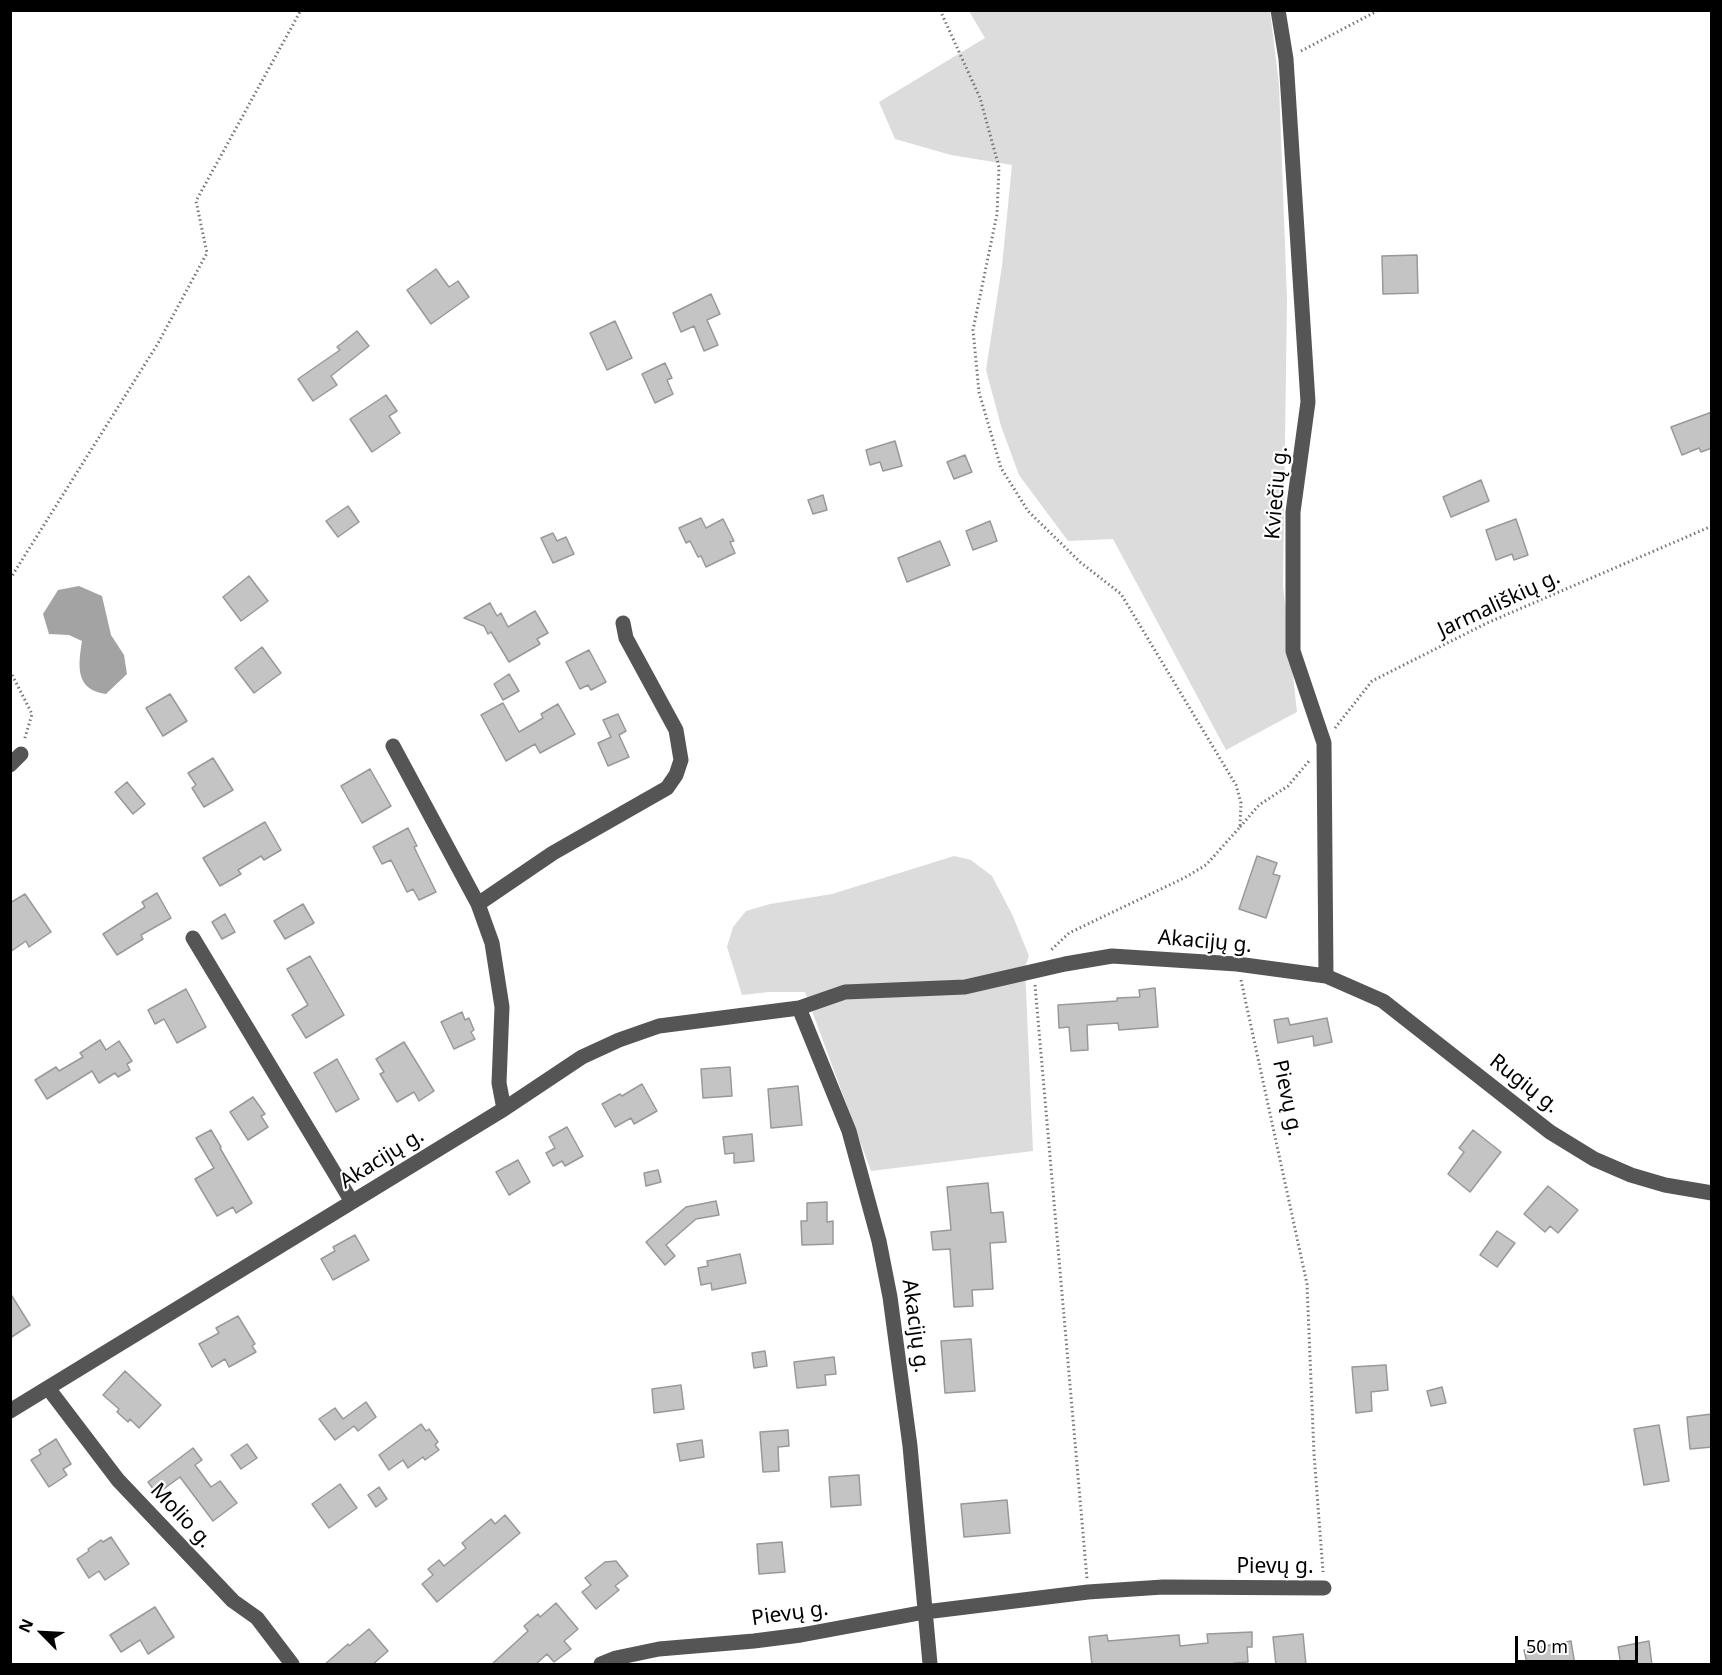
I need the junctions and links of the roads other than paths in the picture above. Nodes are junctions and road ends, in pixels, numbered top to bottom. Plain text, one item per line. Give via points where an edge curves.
1 (1278, 10) edge
2 (623, 623) dead end
3 (393, 746) dead end
4 (478, 903) junction
5 (193, 938) dead end
6 (1326, 976) junction
7 (799, 1008) junction
8 (504, 1109) junction
9 (1712, 1193) edge
10 (352, 1202) junction
11 (48, 1388) junction
12 (10, 1411) edge
13 (1324, 1588) road end
14 (925, 1612) junction
15 (292, 1665) edge
16 (601, 1665) edge
17 (930, 1665) edge

1 - 6 street, Kviečių g. via 1286,59 1308,402 1293,512 1293,651 1324,743
2 - 4 street via 626,638 676,730 681,760 676,775 667,788 553,853
3 - 4 street
4 - 8 street via 492,943 502,1007 499,1083
5 - 10 street
6 - 7 street, Akacijų g. via 1238,964 1112,956 966,987 845,992
6 - 9 street, Rugių g. via 1383,1001 1550,1132 1594,1159 1665,1185
7 - 8 street, Akacijų g. via 659,1026 582,1058
7 - 14 street, Akacijų g. via 849,1131 891,1298
8 - 10 street, Akacijų g.
10 - 11 street, Akacijų g.
11 - 12 street, Akacijų g.
11 - 15 street, Molio g. via 118,1480 233,1601 257,1618
13 - 14 street, Pievų g. via 1163,1587
14 - 16 street, Pievų g. via 801,1635 658,1649
14 - 17 street, Akacijų g.

